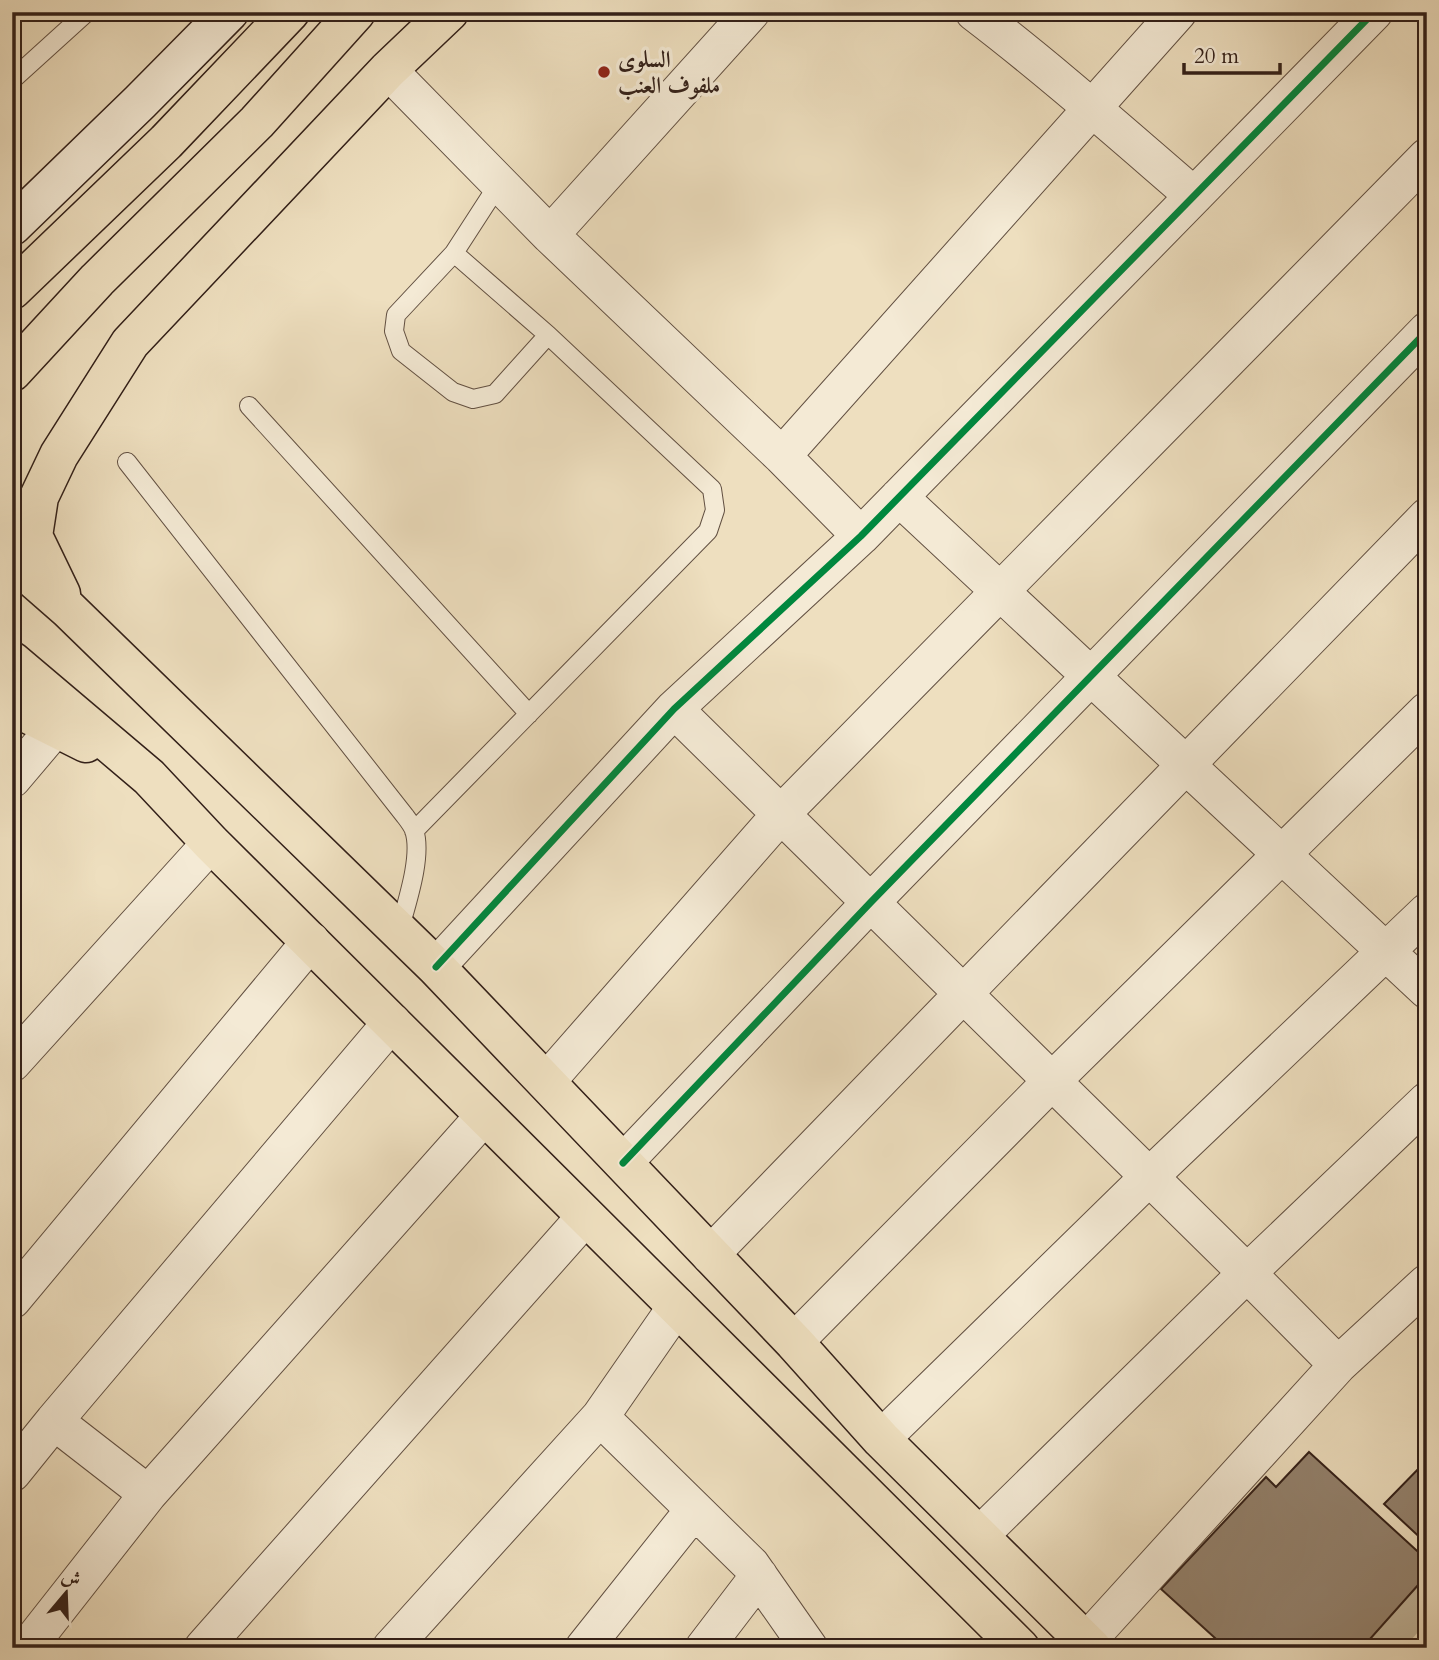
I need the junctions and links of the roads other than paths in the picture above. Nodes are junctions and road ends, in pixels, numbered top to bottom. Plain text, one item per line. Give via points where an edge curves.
1 (87, 12) edge
2 (229, 12) edge
3 (290, 12) edge
4 (356, 12) edge
5 (449, 12) edge
6 (751, 12) edge
7 (1178, 12) edge
8 (1374, 12) edge
9 (998, 19) edge
10 (388, 71) junction
11 (12, 80) edge
12 (1092, 109) junction
13 (1427, 157) edge
14 (498, 185) junction
15 (1194, 196) junction
16 (12, 226) edge
17 (550, 235) junction
18 (454, 253) junction
19 (12, 290) edge
20 (1427, 331) edge
21 (548, 335) junction
22 (12, 372) edge
23 (249, 406) dead end
24 (782, 456) junction
25 (127, 462) dead end
26 (899, 497) junction
27 (1427, 517) edge
28 (861, 536) junction
29 (12, 560) edge
30 (999, 591) junction
31 (68, 609) junction
32 (12, 661) edge
33 (1090, 676) junction
34 (12, 706) edge
35 (674, 709) junction
36 (1427, 711) edge
37 (529, 714) junction
38 (56, 727) junction
39 (1186, 766) junction
40 (149, 777) junction
41 (12, 779) edge
42 (781, 814) junction
43 (414, 831) junction
44 (211, 843) junction
45 (1282, 855) junction
46 (871, 902) junction
47 (1427, 912) edge
48 (399, 931) junction
49 (311, 941) junction
50 (1385, 952) junction
51 (436, 967) junction
52 (1427, 990) edge
53 (962, 993) junction
54 (392, 1022) junction
55 (12, 1063) edge
56 (1052, 1081) junction
57 (546, 1082) junction
58 (1427, 1101) edge
59 (485, 1115) junction
60 (623, 1163) junction
61 (1149, 1177) junction
62 (586, 1216) junction
63 (710, 1255) junction
64 (1247, 1273) junction
65 (1427, 1283) edge
66 (12, 1300) edge
67 (677, 1306) junction
68 (794, 1342) junction
69 (1338, 1365) junction
70 (600, 1416) junction
71 (54, 1421) junction
72 (881, 1438) junction
73 (12, 1473) edge
74 (148, 1494) junction
75 (694, 1510) junction
76 (979, 1536) junction
77 (759, 1576) junction
78 (1089, 1645) edge
79 (27, 1648) edge
80 (203, 1648) edge
81 (391, 1648) edge
82 (584, 1648) edge
83 (704, 1648) edge
84 (809, 1648) edge
85 (1020, 1648) edge

1 - 11 lane
2 - 16 main road
3 - 19 highway via 166,142
4 - 22 highway via 257,122 97,280
5 - 10 highway
6 - 17 street
7 - 12 street
8 - 15 street
9 - 12 street
10 - 14 street
10 - 31 highway via 130,343 59,455 39,497 33,536
12 - 15 street
12 - 24 street
13 - 30 street
14 - 17 street
14 - 18 lane
15 - 26 street
17 - 24 street
18 - 21 lane
18 - 21 lane via 396,315 394,331 401,351 453,392 473,399 495,394
20 - 33 street
21 - 37 lane via 712,489 715,510 708,531
23 - 37 lane
24 - 28 street
25 - 43 lane
26 - 28 street
26 - 30 street
27 - 39 street
28 - 35 street
29 - 31 highway
30 - 33 street
30 - 42 street
31 - 48 highway
32 - 40 highway
33 - 39 street
33 - 46 street
34 - 38 highway
35 - 42 street
35 - 51 street
36 - 45 street
37 - 43 lane
38 - 40 highway
38 - 41 street
39 - 45 street
39 - 53 street
40 - 44 highway
42 - 46 street
42 - 57 street
43 - 48 lane via 413,877
44 - 49 highway
44 - 55 street
45 - 50 street
45 - 56 street
46 - 53 street
46 - 60 street
47 - 50 street
48 - 51 highway
49 - 54 highway
49 - 66 street
50 - 52 street
50 - 61 street
51 - 57 highway
53 - 56 street
53 - 63 street
54 - 59 highway
54 - 71 street
56 - 61 street
56 - 68 street
57 - 60 highway
58 - 64 street
59 - 62 highway
59 - 74 street
60 - 63 highway
61 - 64 street
61 - 72 street
62 - 67 highway
62 - 80 street
63 - 68 highway
64 - 69 street
64 - 76 street
65 - 69 street
67 - 70 street
67 - 85 highway
68 - 72 highway
69 - 78 street
70 - 75 street
70 - 81 street
71 - 73 street
71 - 74 street
72 - 76 highway
74 - 79 street
75 - 77 street
75 - 82 street
76 - 78 highway
77 - 83 street
77 - 84 street

